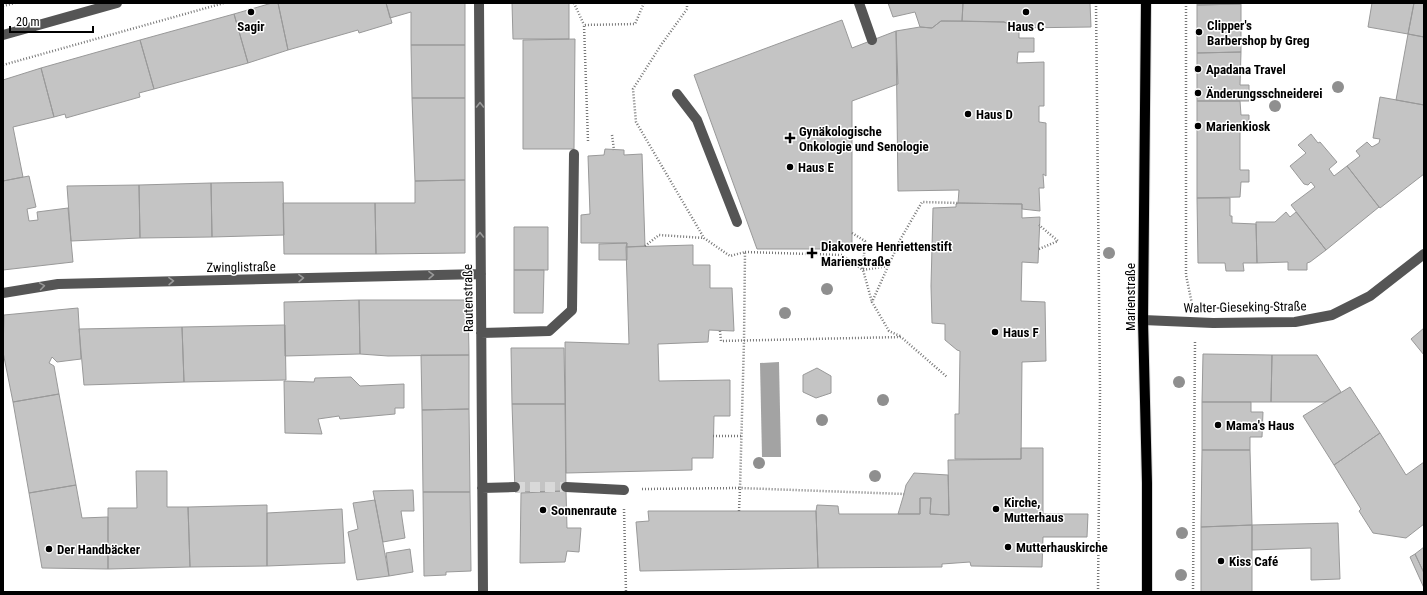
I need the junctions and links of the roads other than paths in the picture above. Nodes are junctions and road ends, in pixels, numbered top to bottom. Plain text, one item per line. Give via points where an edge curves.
1 (117, 3) edge
2 (479, 3) edge
3 (860, 3) edge
4 (1146, 3) edge
5 (3, 35) edge
6 (872, 40) dead end
7 (677, 94) dead end
8 (574, 154) dead end
9 (737, 222) dead end
10 (1424, 254) edge
11 (480, 274) junction
12 (3, 293) edge
13 (1143, 320) junction
14 (481, 333) junction
15 (515, 487) tunnel mouth
16 (566, 487) tunnel mouth
17 (482, 488) junction
18 (624, 490) road end
19 (483, 592) edge
20 (1146, 592) edge

1 - 5 street
11 -> 2 street, Rautenstraße
3 - 6 street
4 - 13 main road, Marienstraße
7 - 9 street via 697,120
8 - 14 street via 572,310 549,331
10 - 13 street, Walter-Gieseking-Straße via 1370,296 1332,315 1295,322
12 -> 11 street, Zwinglistraße via 58,284
11 - 14 street, Rautenstraße
13 - 20 main road, Marienstraße
14 - 17 street, Rautenstraße
15 - 17 street
16 - 18 street
17 - 19 street, Rautenstraße

